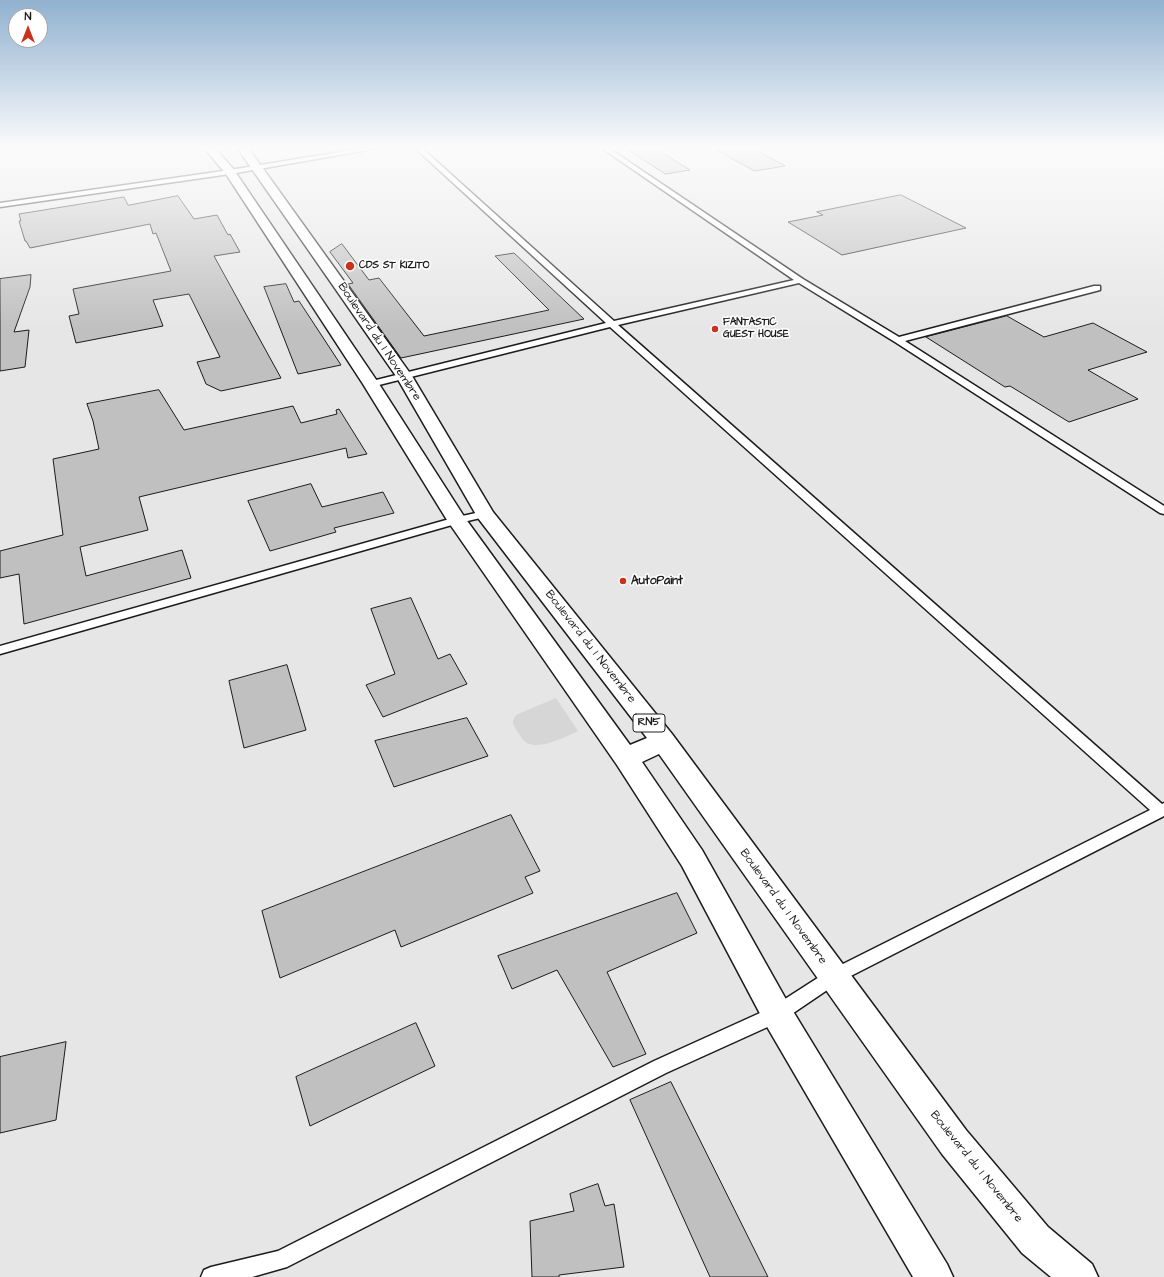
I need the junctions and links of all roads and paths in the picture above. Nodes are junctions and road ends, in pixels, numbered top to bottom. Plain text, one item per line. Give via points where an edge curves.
1 (254, 209) edge
2 (286, 209) edge
3 (485, 209) edge
4 (694, 209) edge
5 (318, 254) junction
6 (288, 259) junction
7 (800, 281) junction
8 (1097, 288) dead end
9 (612, 324) junction
10 (898, 340) junction
11 (404, 376) junction
12 (371, 384) junction
13 (1164, 511) edge
14 (485, 514) junction
15 (457, 520) junction
16 (0, 650) edge
17 (663, 741) junction
18 (626, 758) junction
19 (1162, 810) edge
20 (833, 977) junction
21 (777, 1014) junction
22 (211, 1277) edge
23 (934, 1277) edge
24 (1080, 1277) edge

1 - 6 main road
2 - 5 main road, Boulevard du 1 Novembre / RN5
3 - 9 lane
4 - 7 lane
5 - 6 main road
5 - 11 main road, Boulevard du 1 Novembre / RN5
6 - 12 main road
7 - 9 lane
7 - 10 lane
8 - 10 lane
9 - 11 lane
9 - 19 lane
10 - 13 lane
11 - 12 lane
11 - 14 main road, Boulevard du 1 Novembre / RN5
12 - 15 main road
14 - 15 lane
14 - 17 main road, Boulevard du 1 Novembre / RN5
15 - 16 lane
15 - 18 main road
17 - 18 main road
17 - 20 main road, Boulevard du 1 Novembre / RN5
18 - 21 main road via 692,858
19 - 20 lane
20 - 21 lane
20 - 24 main road, Boulevard du 1 Novembre / RN5 via 954,1142 1035,1240
21 - 22 lane via 653,1071 280,1260
21 - 23 main road

